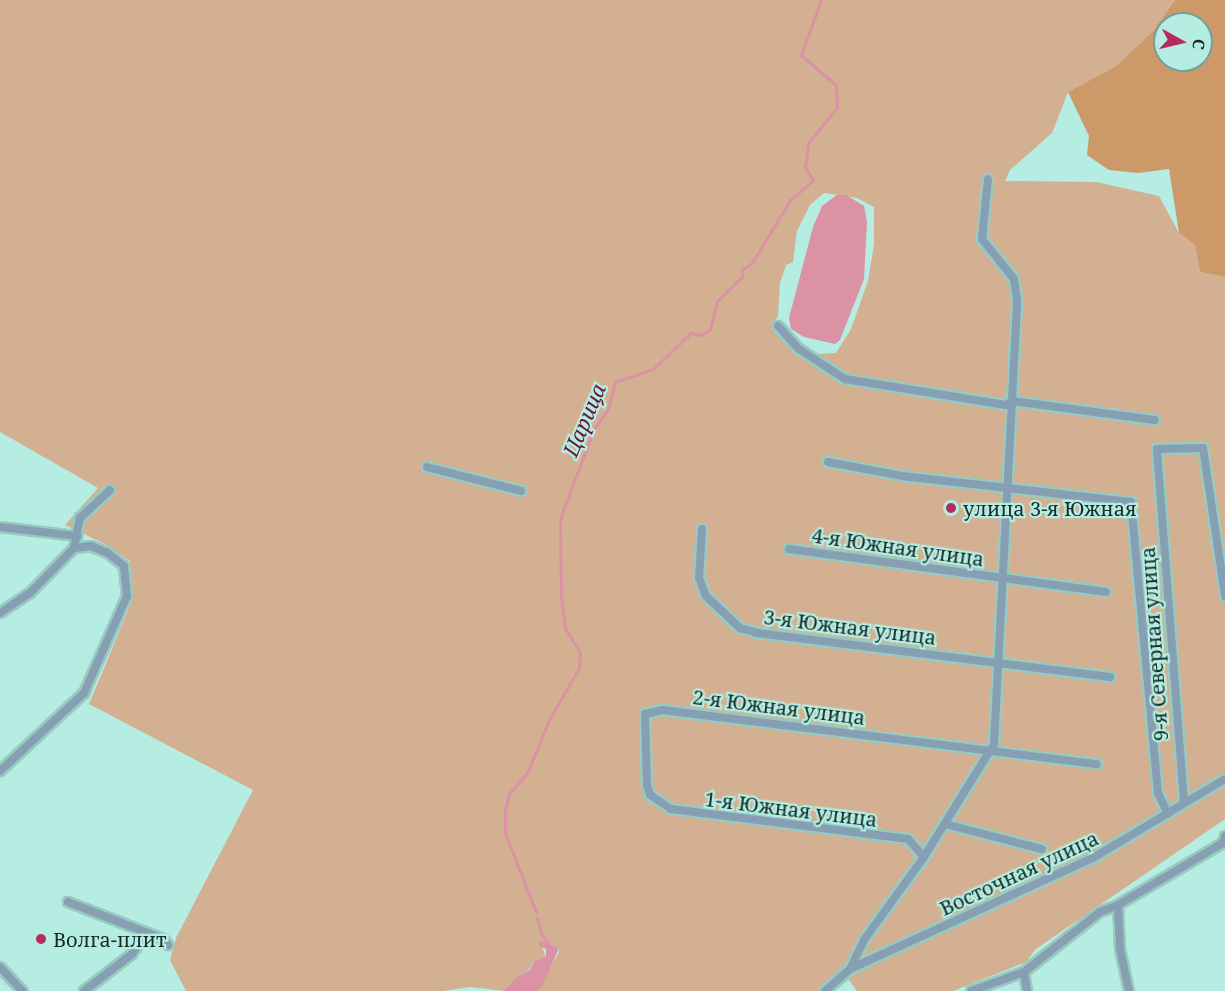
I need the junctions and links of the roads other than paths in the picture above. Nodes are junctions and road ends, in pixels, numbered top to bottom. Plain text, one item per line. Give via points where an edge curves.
1 (988, 179) dead end
2 (778, 326) dead end
3 (1012, 402) junction
4 (1155, 420) dead end
5 (828, 462) dead end
6 (427, 467) dead end
7 (1008, 489) junction
8 (110, 490) dead end
9 (521, 490) dead end
10 (0, 527) edge
11 (702, 529) dead end
12 (77, 536) junction
13 (74, 548) junction
14 (789, 549) dead end
15 (1002, 578) junction
16 (1106, 592) dead end
17 (1225, 596) edge
18 (0, 613) edge
19 (999, 662) junction
20 (1110, 677) dead end
21 (991, 749) junction
22 (1097, 764) dead end
23 (0, 771) edge
24 (1225, 779) edge
25 (650, 795) joint
26 (1184, 802) junction
27 (1168, 814) junction
28 (945, 824) junction
29 (1224, 843) edge
30 (1042, 849) dead end
31 (924, 857) junction
32 (68, 902) dead end
33 (1118, 906) junction
34 (145, 935) junction
35 (168, 945) dead end
36 (0, 967) edge
37 (850, 969) junction
38 (1024, 972) junction
39 (22, 991) edge
40 (84, 991) edge
41 (825, 991) edge
42 (971, 991) edge
43 (1027, 991) edge
44 (1129, 991) edge

1 - 3 street via 982,239 1014,279 1017,300
2 - 3 street via 799,349 845,379 1006,405
3 - 4 street
3 - 7 street
5 - 7 street
6 - 9 street
7 - 15 street
7 - 27 street via 1131,502 1158,794
8 - 12 street via 80,518
10 - 12 street
11 - 19 street, 3-я Южная улица via 699,578 706,596 740,628
12 - 13 street
13 - 18 street via 30,593
13 - 23 street via 91,546 124,566 127,596 84,693
14 - 15 street, 4-я Южная улица
15 - 16 street, 4-я Южная улица
15 - 19 street
17 - 26 street, 9-я Северная улица via 1203,448 1157,449
19 - 20 street, 3-я Южная улица
19 - 21 street
21 - 22 street
21 - 25 street, 2-я Южная улица via 652,710 645,714 644,741
21 - 28 street
24 - 26 street, Восточная улица
25 - 31 street, 1-я Южная улица via 671,809 702,815 908,839
26 - 27 street, Восточная улица
27 - 37 street, Восточная улица via 1093,858
28 - 30 street
28 - 31 street
29 - 33 street
31 - 37 street via 864,940
32 - 34 street
33 - 38 street via 1100,912
33 - 44 street via 1120,949
34 - 35 street via 163,939
34 - 40 street via 124,961
36 - 39 street
37 - 41 street, Восточная улица
38 - 42 street
38 - 43 street

